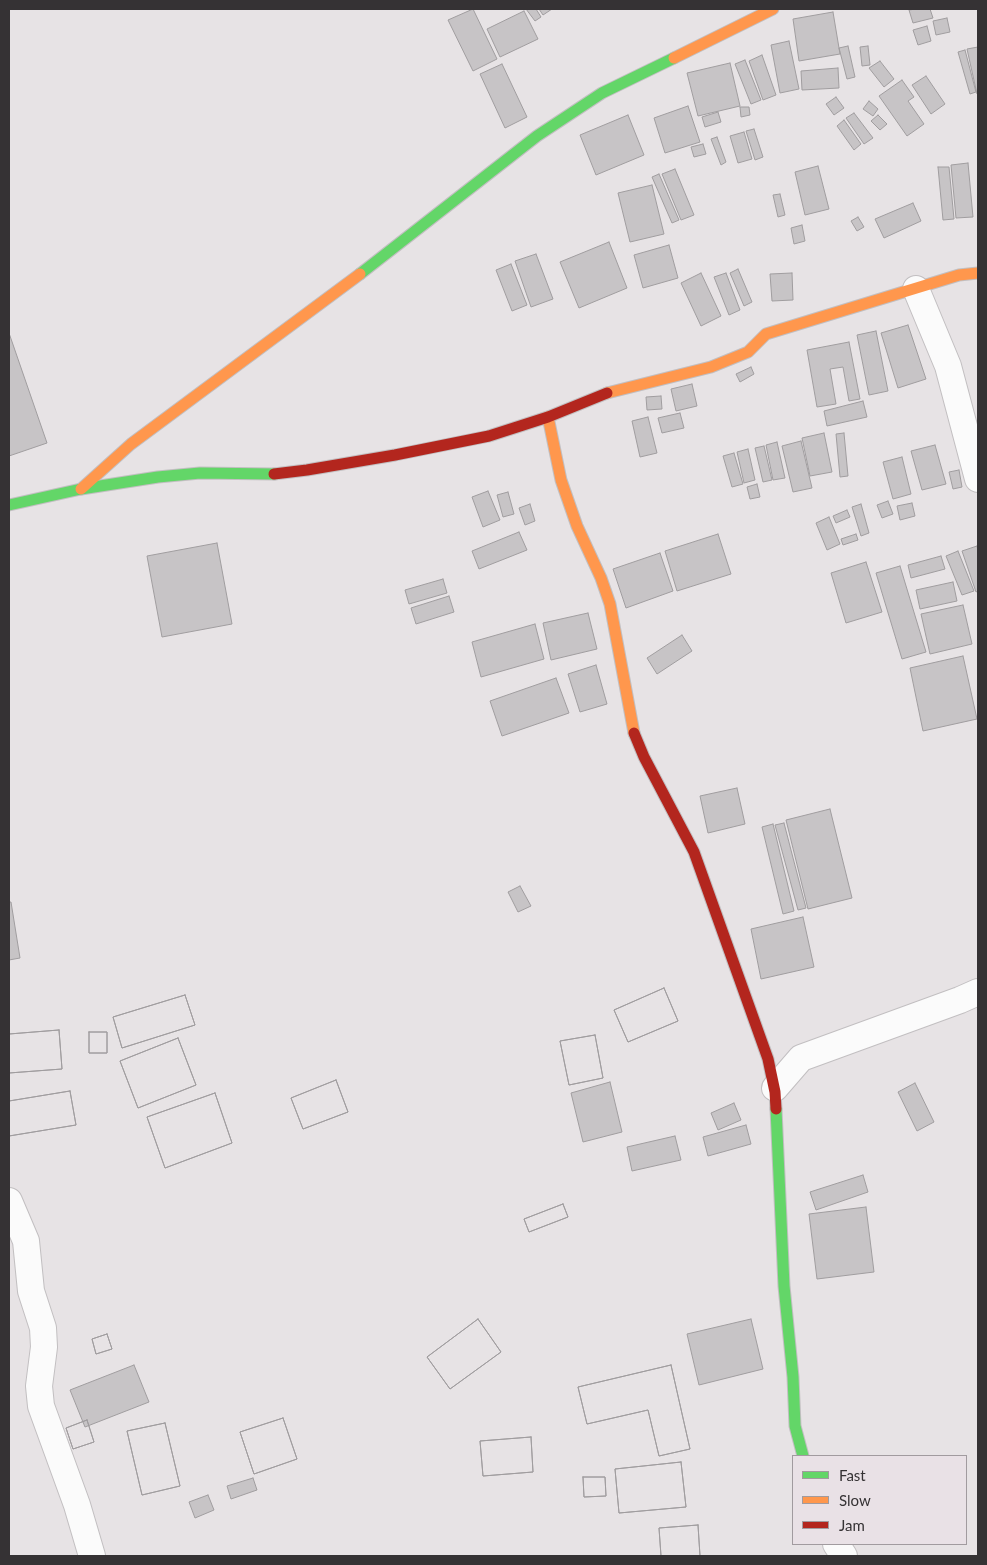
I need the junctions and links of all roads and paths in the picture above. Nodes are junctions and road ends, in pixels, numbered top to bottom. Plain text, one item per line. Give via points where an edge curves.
1 (774, 9) edge
2 (978, 273) edge
3 (916, 289) junction
4 (548, 417) junction
5 (978, 479) edge
6 (81, 489) junction
7 (9, 505) edge
8 (978, 992) edge
9 (763, 1046) junction
10 (801, 1058) junction
11 (774, 1088) junction
12 (9, 1201) edge
13 (803, 1455) edge
14 (837, 1545) edge
15 (92, 1556) edge
16 (844, 1556) edge

1 - 6 street via 602,93 536,136 328,300 131,444
2 - 3 street via 959,275
3 - 4 street via 766,334 748,352 711,367 606,393
3 - 5 street via 948,366
4 - 6 street via 489,436 308,470 270,474 200,473
4 - 9 street via 561,480 610,604 634,733 694,852
6 - 7 street
8 - 10 street
9 - 10 street
9 - 11 street
10 - 11 street
11 - 13 street via 784,1286 795,1426
12 - 15 street via 26,1241 31,1291 43,1328 40,1406
14 - 16 street

